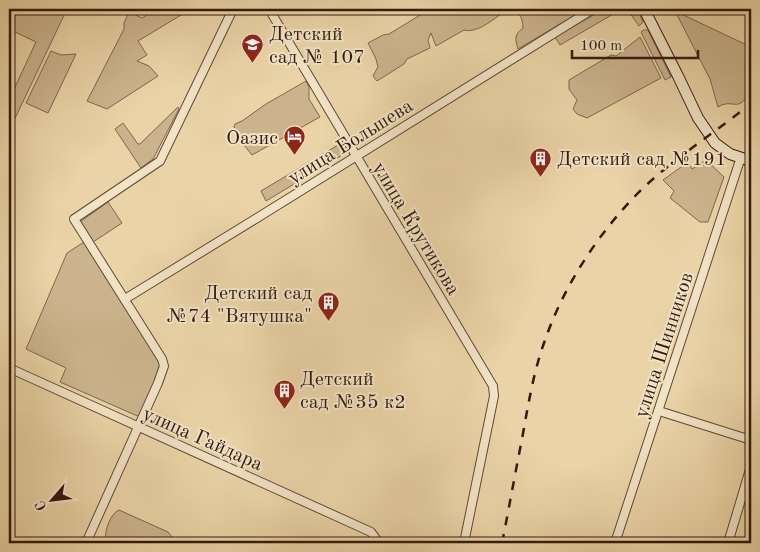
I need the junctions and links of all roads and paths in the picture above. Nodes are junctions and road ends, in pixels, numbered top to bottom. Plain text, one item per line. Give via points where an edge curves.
1 (233, 9) edge
2 (269, 9) edge
3 (592, 9) edge
4 (644, 9) edge
5 (356, 157) junction
6 (741, 157) junction
7 (751, 161) edge
8 (124, 299) junction
9 (9, 368) edge
10 (659, 411) junction
11 (138, 426) junction
12 (751, 440) edge
13 (751, 466) edge
14 (86, 543) edge
15 (379, 543) edge
16 (464, 543) edge
17 (615, 543) edge
18 (728, 543) edge

1 - 8 street via 160,162 74,219
2 - 5 street, улица Крутикова
3 - 5 street, улица Большева
4 - 6 main road via 698,118 718,146
5 - 8 street, улица Большева
5 - 16 street, улица Крутикова via 493,386 494,396
6 - 7 main road
6 - 10 street, улица Шинников
8 - 11 street via 164,362
9 - 11 street, улица Гайдара
10 - 12 street
10 - 17 street, улица Шинников
11 - 14 street
11 - 15 street, улица Гайдара via 371,532
13 - 18 street

